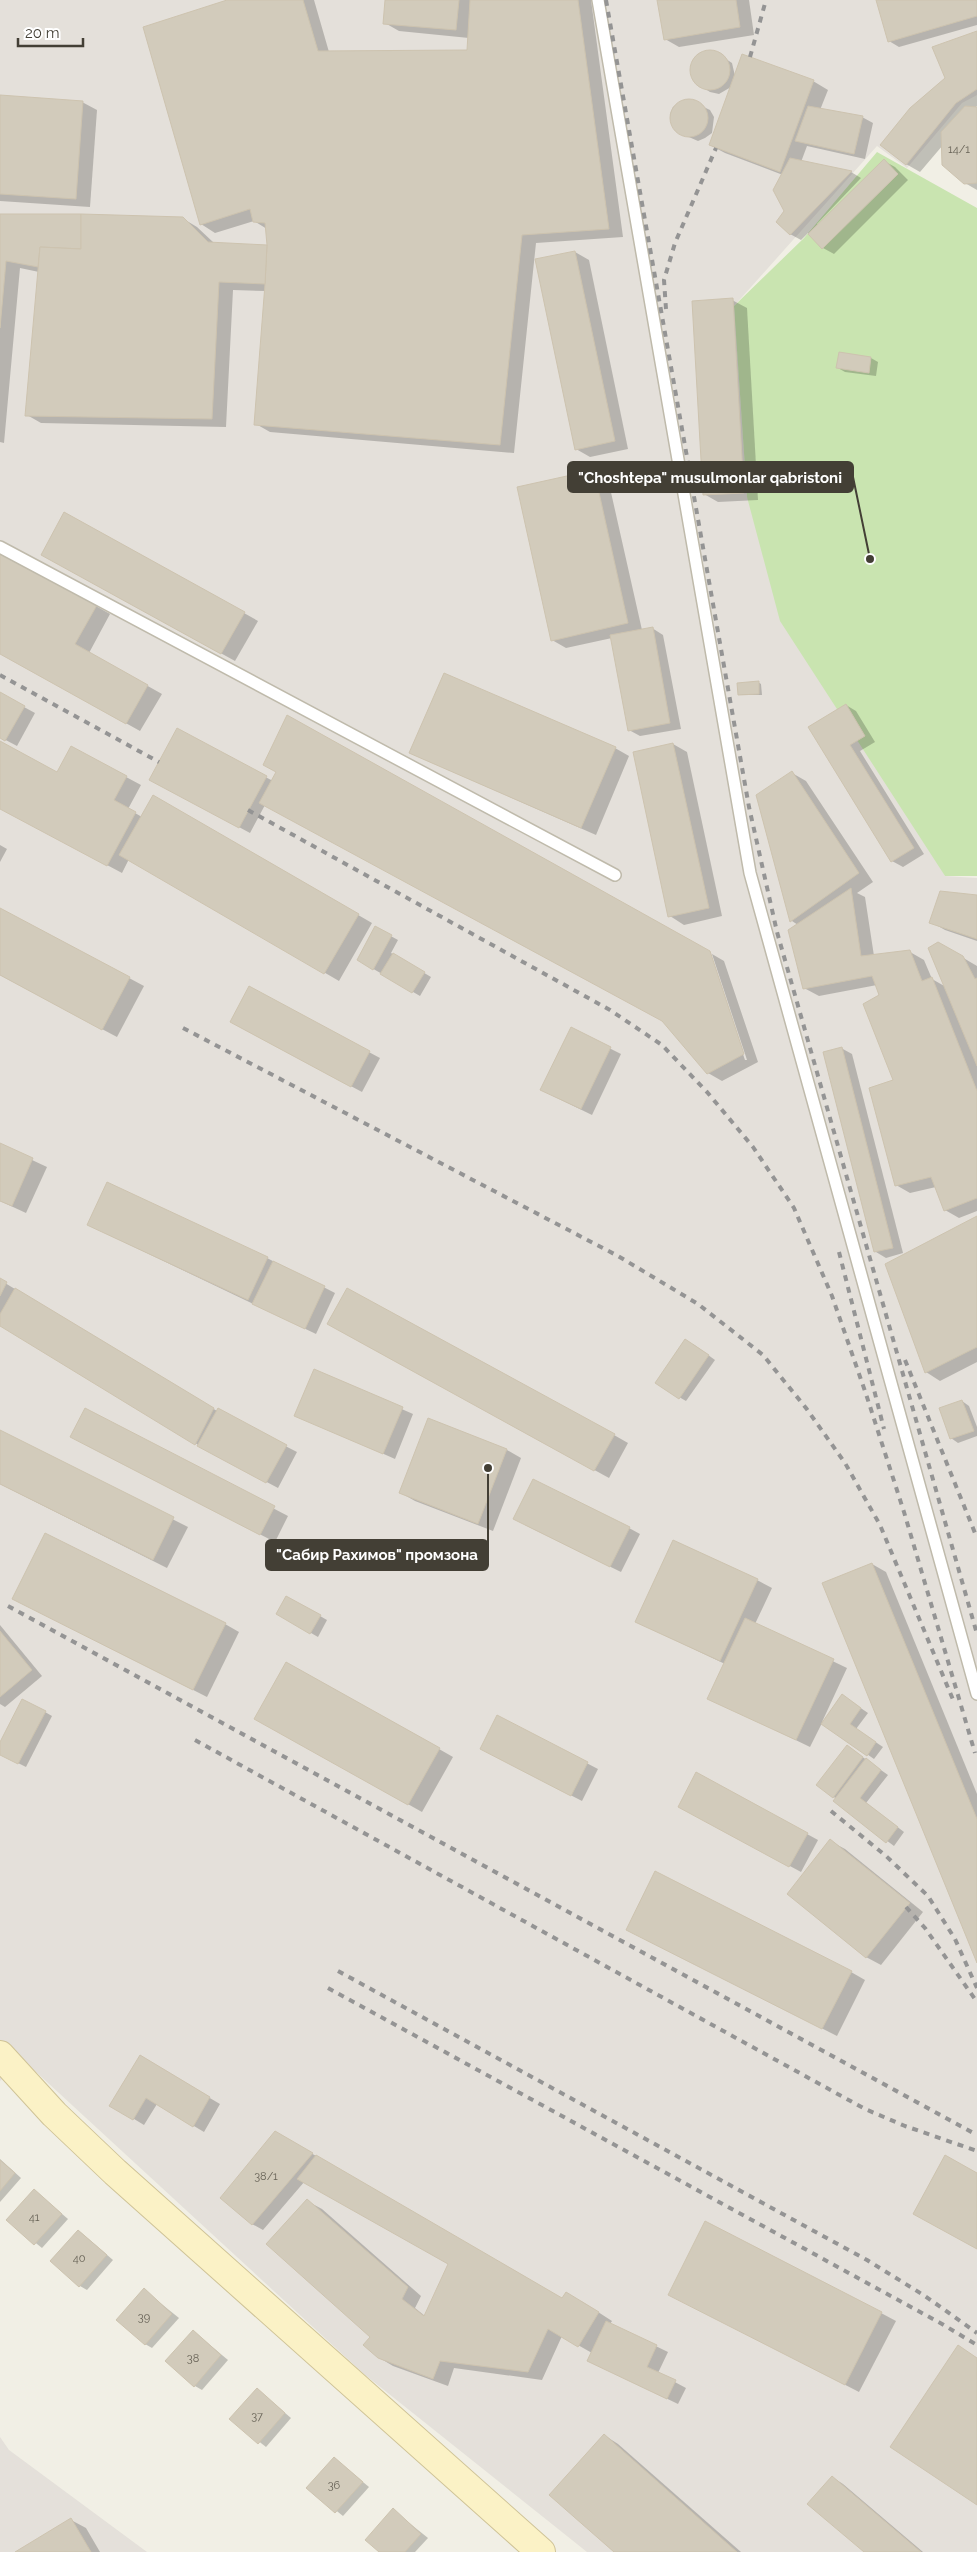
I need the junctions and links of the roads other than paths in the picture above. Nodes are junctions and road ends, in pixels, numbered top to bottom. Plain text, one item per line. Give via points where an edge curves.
1 (598, 0) edge
2 (0, 547) edge
3 (616, 875) dead end
4 (977, 1694) edge
5 (0, 2056) edge
6 (540, 2552) edge

1 - 4 lane via 750,873
2 - 3 lane
5 - 6 street via 115,2172

